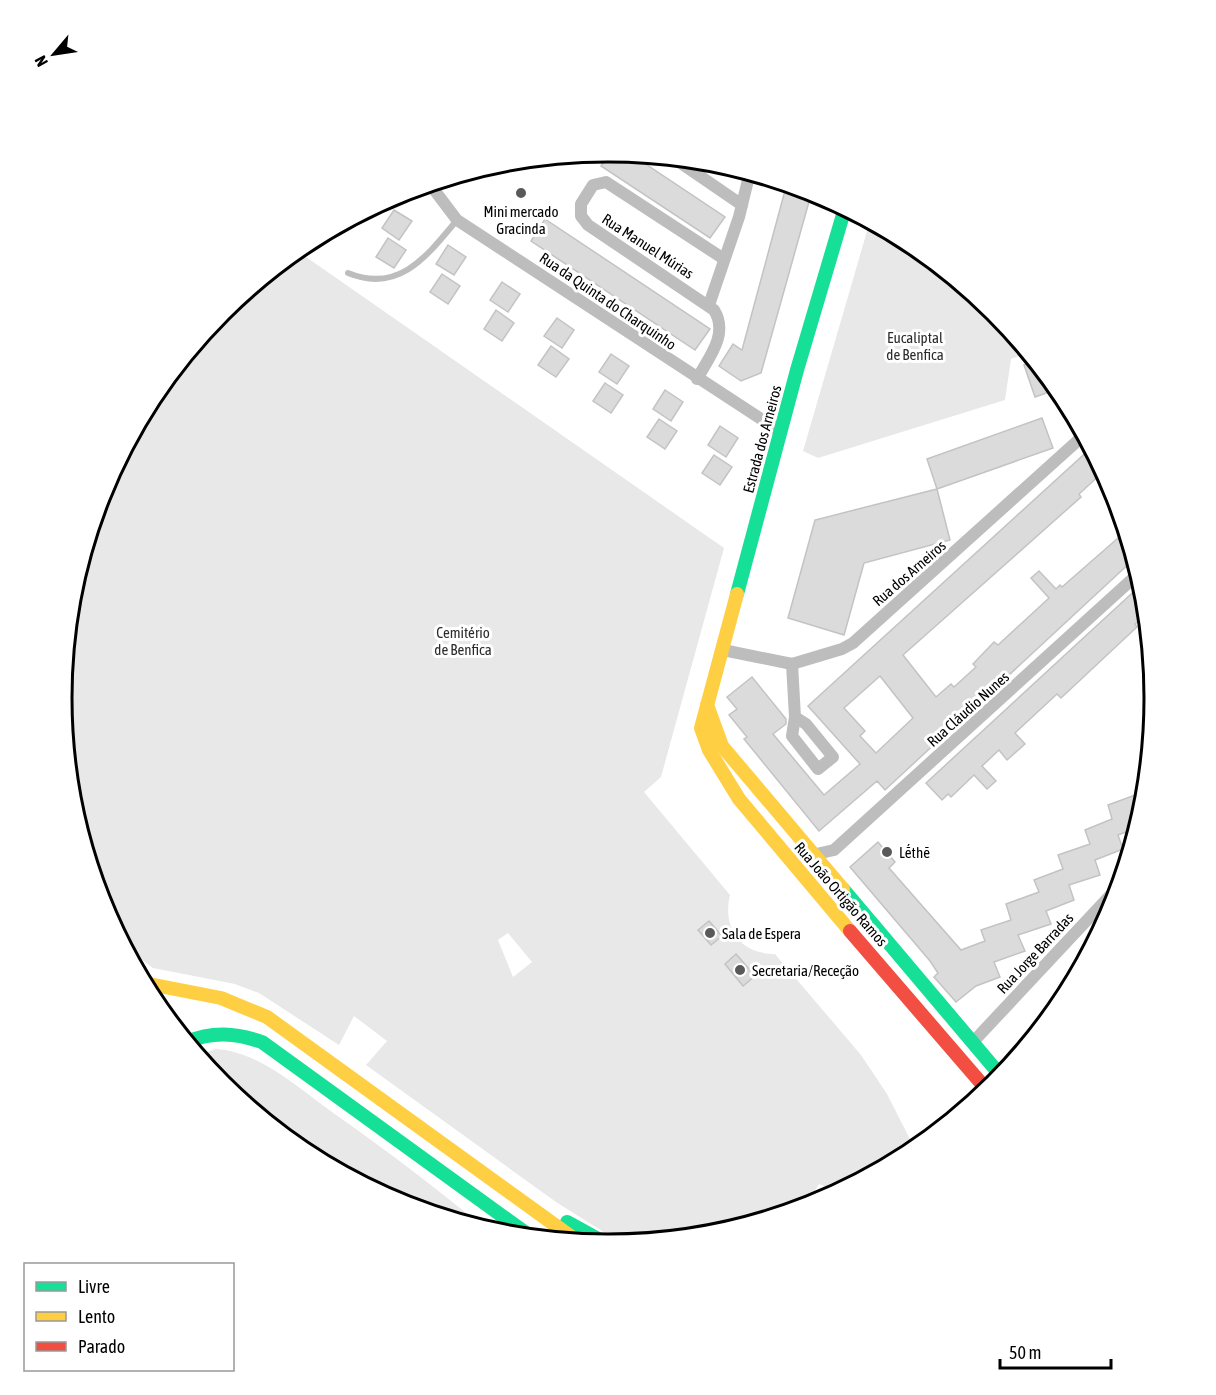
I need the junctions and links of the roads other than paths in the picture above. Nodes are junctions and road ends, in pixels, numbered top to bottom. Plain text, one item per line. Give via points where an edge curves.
1 (688, 168) edge
2 (748, 180) edge
3 (435, 190) edge
4 (742, 205) junction
5 (843, 216) edge
6 (457, 220) junction
7 (724, 259) junction
8 (348, 273) dead end
9 (709, 305) junction
10 (697, 379) junction
11 (781, 432) junction
12 (1078, 440) edge
13 (1131, 580) edge
14 (723, 650) junction
15 (792, 664) junction
16 (714, 679) joint
17 (707, 705) junction
18 (795, 717) dead end
19 (801, 857) junction
20 (1103, 903) edge
21 (157, 987) edge
22 (195, 1039) edge
23 (973, 1042) junction
24 (959, 1056) junction
25 (995, 1069) edge
26 (981, 1082) edge
27 (501, 1186) junction
28 (481, 1202) junction
29 (501, 1223) edge
30 (514, 1225) edge
31 (562, 1231) edge
32 (586, 1233) edge

1 - 4 street
2 - 4 street
3 - 6 street, Rua da Quinta do Charquinho
4 - 7 street
5 - 11 main road, Estrada dos Arneiros
6 - 8 lane via 428,256 409,270 382,280
6 - 10 street, Rua da Quinta do Charquinho
7 - 9 street
7 - 9 street, Rua Manuel Múrias via 606,182 593,185 581,204 581,216 588,225
9 - 10 street via 718,317 720,333
10 - 11 street, Rua da Quinta do Charquinho
11 - 14 main road, Estrada dos Arneiros
12 - 15 street, Rua dos Arneiros via 853,643
13 - 19 street, Rua Cláudio Nunes via 834,850
14 - 15 street, Rua dos Arneiros
14 - 16 main road, Estrada dos Arneiros
15 - 18 street
16 - 17 main road, Rua João Ortigão Ramos
17 - 19 main road, Rua João Ortigão Ramos via 723,746
17 - 19 main road, Rua João Ortigão Ramos via 701,728 709,752
19 - 23 main road, Rua João Ortigão Ramos
19 - 24 main road, Rua João Ortigão Ramos
20 - 23 street, Rua Jorge Barradas
21 - 27 main road via 229,999 252,1008
22 - 28 main road via 224,1033 262,1042
23 - 24 lane
23 - 25 main road, Rua João Ortigão Ramos
24 - 26 main road, Rua João Ortigão Ramos
27 - 31 main road
27 - 32 main road
28 - 29 main road
28 - 30 main road

